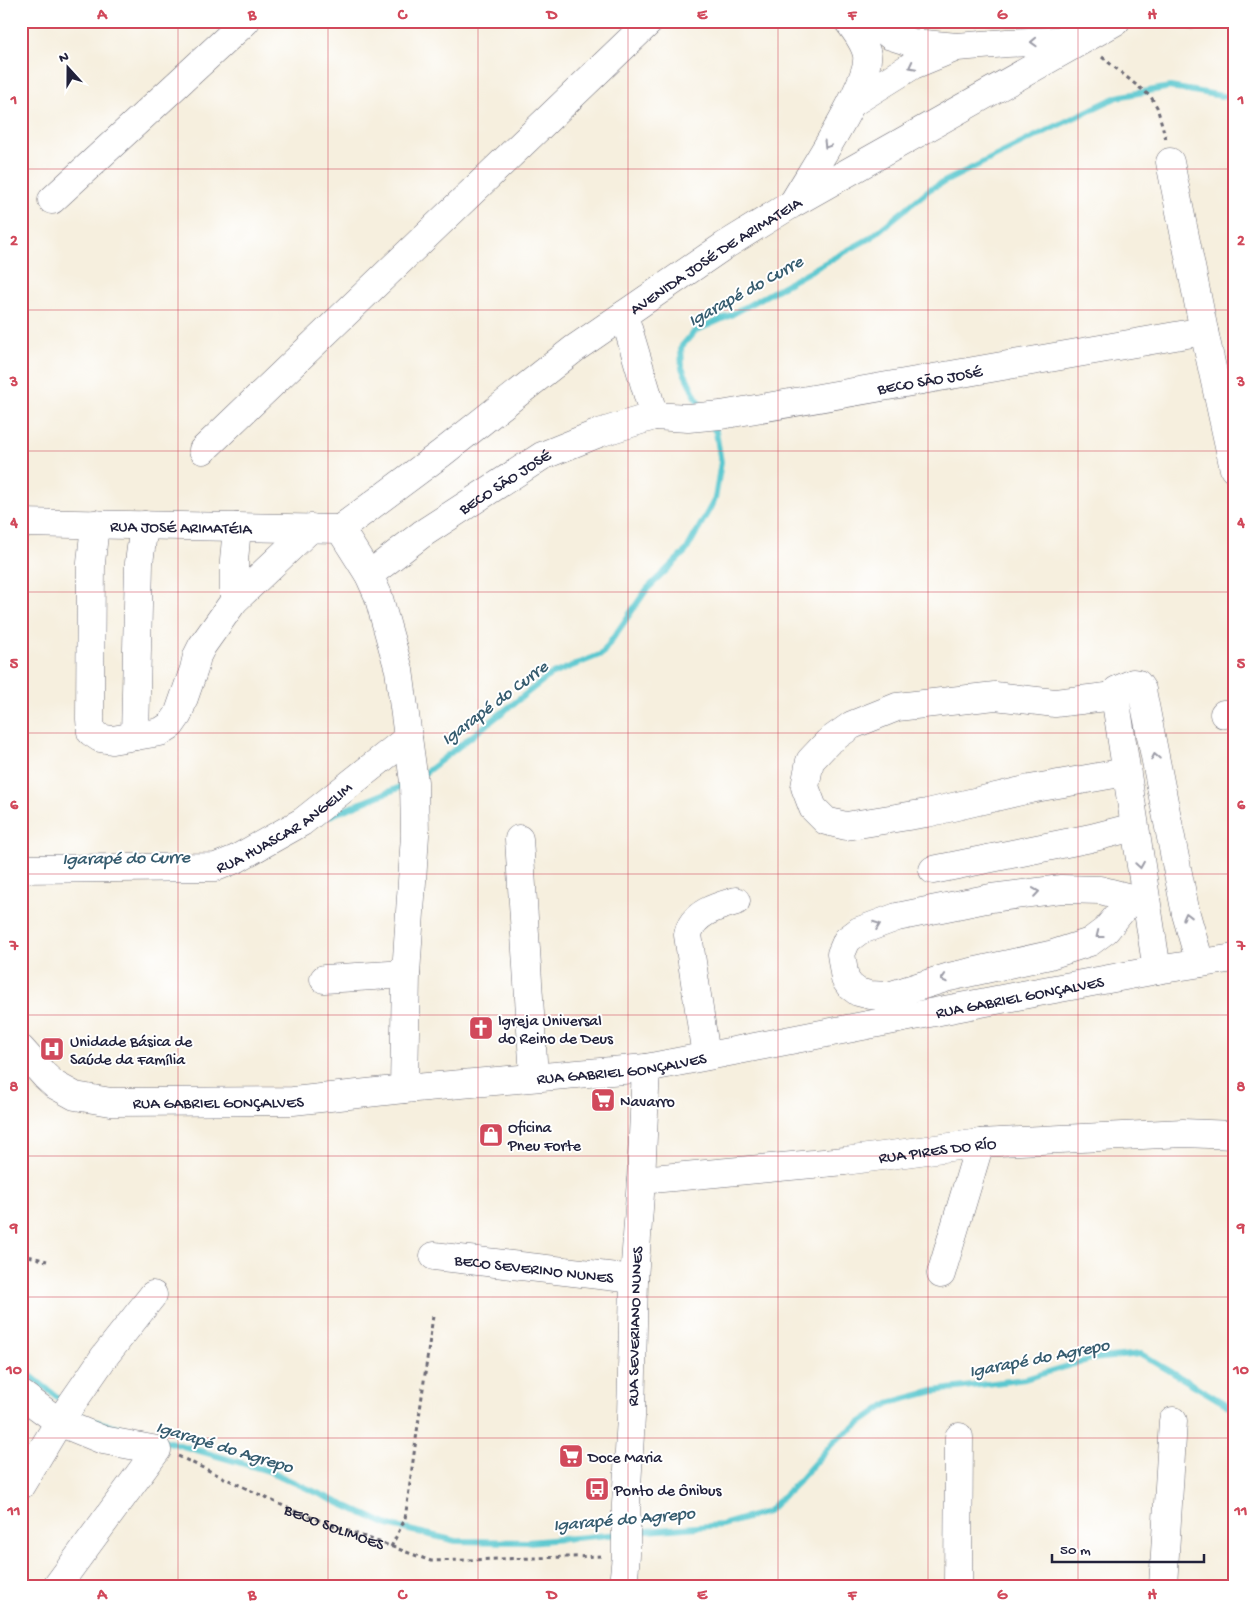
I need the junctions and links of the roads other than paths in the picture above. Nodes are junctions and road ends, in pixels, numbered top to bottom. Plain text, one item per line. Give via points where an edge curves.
1 (246, 21) edge
2 (650, 21) edge
3 (848, 21) edge
4 (872, 21) edge
5 (1116, 21) edge
6 (1083, 40) junction
7 (957, 47) junction
8 (852, 103) junction
9 (1170, 162) road end
10 (52, 200) dead end
11 (792, 204) junction
12 (624, 315) junction
13 (1204, 331) junction
14 (654, 416) junction
15 (203, 450) dead end
16 (1234, 469) edge
17 (21, 523) edge
18 (95, 524) junction
19 (144, 525) junction
20 (237, 527) junction
21 (311, 528) junction
22 (340, 529) junction
23 (369, 575) junction
24 (234, 601) junction
25 (1115, 696) junction
26 (135, 736) junction
27 (408, 738) junction
28 (1126, 772) junction
29 (1134, 827) junction
30 (519, 839) dead end
31 (21, 869) edge
32 (933, 870) dead end
33 (736, 900) dead end
34 (1139, 900) junction
35 (1234, 958) edge
36 (1200, 963) junction
37 (1157, 970) junction
38 (406, 974) junction
39 (324, 979) dead end
40 (21, 1049) edge
41 (706, 1056) junction
42 (646, 1068) junction
43 (534, 1077) junction
44 (404, 1089) junction
45 (1234, 1135) edge
46 (980, 1143) junction
47 (641, 1180) junction
48 (434, 1256) dead end
49 (941, 1274) dead end
50 (634, 1279) junction
51 (152, 1295) dead end
52 (21, 1394) edge
53 (1173, 1421) dead end
54 (59, 1422) junction
55 (958, 1437) dead end
56 (21, 1485) edge
57 (57, 1586) edge
58 (623, 1586) edge
59 (958, 1586) edge
60 (1163, 1586) edge

1 - 10 street
2 - 15 street
3 - 8 street via 867,61
4 - 7 street via 896,39
5 - 6 street, AVENIDA JOSÉ DE ARIMATEIA
6 -> 7 street
6 - 11 street, AVENIDA JOSÉ DE ARIMATEIA
7 -> 8 street via 912,65
8 -> 11 street
9 - 13 street
11 - 12 street, AVENIDA JOSÉ DE ARIMATEIA
12 - 14 street
12 - 22 street, AVENIDA JOSÉ DE ARIMATEIA
13 - 14 street, BECO SÃO JOSÉ via 721,416
13 - 16 street
14 - 23 street, BECO SÃO JOSÉ via 542,456 422,534
17 - 18 street, RUA JOSÉ ARIMATÉIA
18 - 19 street, RUA JOSÉ ARIMATÉIA
18 - 26 street via 91,563 92,732 100,738 112,740
19 - 20 street, RUA JOSÉ ARIMATÉIA
19 - 26 street via 139,563
20 - 21 street, RUA JOSÉ ARIMATÉIA
20 - 24 street
21 - 22 street, RUA JOSÉ ARIMATÉIA
21 - 24 street
22 - 23 street
23 - 27 street via 378,595 399,670
24 - 26 street via 197,656 175,720 160,732
25 - 28 street
25 - 28 street via 1054,703 995,696 897,708 852,725 828,742 810,762 805,787 813,808 826,821 846,826 927,813 1030,789
36 -> 25 street via 1186,914 1142,690 1133,683 1117,690
27 - 31 street, RUA HUASCAR ANGELIM via 302,822 216,867
27 - 38 street via 414,782 415,835
28 - 29 street
29 - 32 street
29 -> 34 street
30 - 43 street
33 - 41 street via 696,919 689,928
34 -> 34 street via 1090,942 1050,955 949,977 888,996 858,992 844,979 841,954 847,940 859,931 897,917 991,898 1061,889 1100,890
34 - 37 street
35 - 36 street, RUA GABRIEL GONÇALVES
36 - 37 street, RUA GABRIEL GONÇALVES
37 - 41 street, RUA GABRIEL GONÇALVES
38 - 39 street
38 - 44 street
40 - 44 street, RUA GABRIEL GONÇALVES via 45,1076 75,1096 111,1102 293,1101
41 - 42 street, RUA GABRIEL GONÇALVES
42 - 43 street, RUA GABRIEL GONÇALVES
42 - 47 street, RUA SEVERIANO NUNES
43 - 44 street, RUA GABRIEL GONÇALVES
45 - 46 street, RUA PIRES DO RÍO via 1183,1133
46 - 47 street, RUA PIRES DO RÍO via 845,1161
46 - 49 street
47 - 50 street, RUA SEVERIANO NUNES
48 - 50 street, BECO SEVERINO NUNES
50 - 58 street, RUA SEVERIANO NUNES
51 - 54 street
52 - 54 street
53 - 60 street
54 - 56 street
54 - 57 street via 103,1440 157,1450
55 - 59 street

